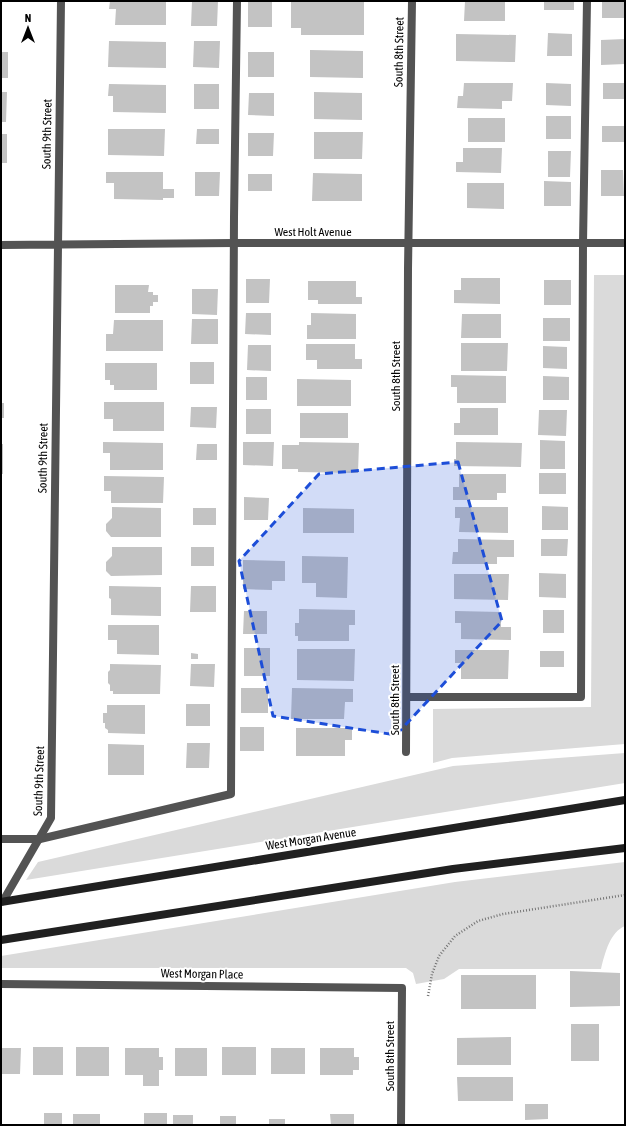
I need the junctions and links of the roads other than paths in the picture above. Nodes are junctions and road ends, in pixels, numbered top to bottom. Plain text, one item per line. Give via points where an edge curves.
1 (60, 1) edge
2 (237, 1) edge
3 (412, 1) edge
4 (587, 1) edge
5 (234, 243) junction
6 (408, 243) junction
7 (583, 243) junction
8 (625, 243) edge
9 (1, 245) edge
10 (58, 245) junction
11 (407, 697) junction
12 (406, 752) dead end
13 (625, 800) edge
14 (1, 838) edge
15 (40, 839) junction
16 (625, 848) edge
17 (2, 901) edge
18 (1, 940) edge
19 (1, 984) edge
20 (402, 988) joint
21 (401, 1125) edge

1 - 10 street, South 9th Street
2 - 5 street
3 - 6 street, South 8th Street
4 - 7 street
5 - 6 street, West Holt Avenue
5 - 10 street, West Holt Avenue
5 - 15 street via 231,794
6 - 7 street, West Holt Avenue
6 - 11 street, South 8th Street
7 - 8 street, West Holt Avenue
7 - 11 street via 581,697
9 - 10 street, West Holt Avenue
10 - 15 street, South 9th Street via 51,818
11 - 12 street, South 8th Street
13 - 17 street, West Morgan Avenue
14 - 15 street
15 - 17 street, South 9th Street
16 - 18 street via 453,869
19 - 20 street, West Morgan Place
20 - 21 street, South 8th Street

